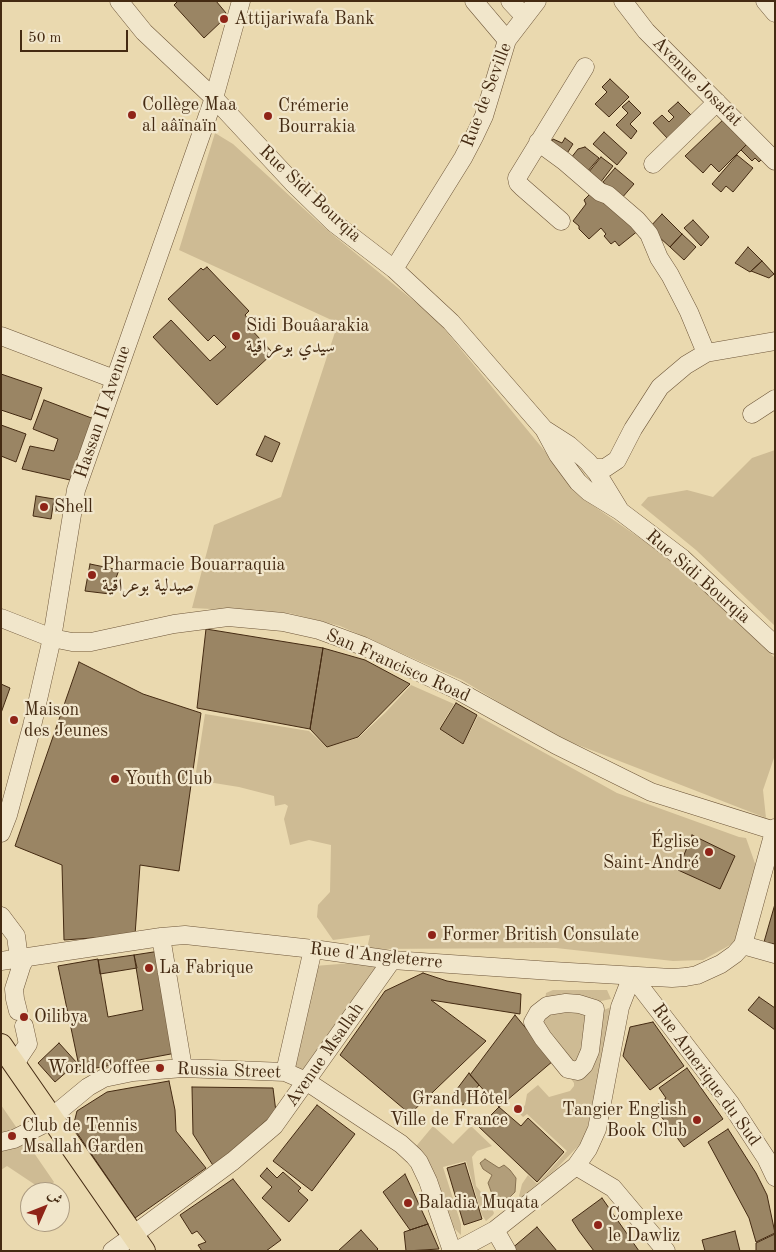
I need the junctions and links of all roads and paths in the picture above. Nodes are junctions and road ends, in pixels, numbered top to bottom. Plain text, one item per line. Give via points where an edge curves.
1 (119, 1) edge
2 (474, 1) edge
3 (510, 1) edge
4 (537, 1) edge
5 (623, 1) edge
6 (765, 1) edge
7 (239, 3) edge
8 (775, 13) edge
9 (524, 16) junction
10 (508, 40) junction
11 (585, 67) dead end
12 (214, 98) junction
13 (717, 102) junction
14 (538, 142) junction
15 (775, 161) edge
16 (653, 164) dead end
17 (561, 221) dead end
18 (394, 269) junction
19 (1, 336) edge
20 (775, 341) edge
21 (706, 353) junction
22 (114, 379) junction
23 (775, 399) edge
24 (752, 414) dead end
25 (544, 429) junction
26 (593, 468) junction
27 (620, 511) junction
28 (1, 618) edge
29 (52, 638) junction
30 (775, 645) edge
31 (775, 830) edge
32 (1, 833) edge
33 (1, 916) edge
34 (161, 937) junction
35 (742, 946) junction
36 (313, 949) junction
37 (775, 954) edge
38 (16, 959) edge
39 (392, 960) junction
40 (632, 976) junction
41 (1, 1004) edge
42 (24, 1026) dead end
43 (1, 1045) edge
44 (9, 1066) edge
45 (183, 1068) junction
46 (285, 1072) junction
47 (306, 1081) junction
48 (47, 1121) junction
49 (1, 1142) edge
50 (576, 1166) junction
51 (775, 1177) edge
52 (494, 1230) junction
53 (128, 1246) edge
54 (452, 1251) edge
55 (456, 1251) edge
56 (507, 1251) edge
57 (666, 1251) edge

1 - 12 street, Rue Sidi Bourqia via 144,32
2 - 10 street
3 - 9 street
4 - 9 street, Rue de Seville
5 - 13 street, Avenue Josafat via 653,37
6 - 8 street
7 - 12 street, Hassan II Avenue
9 - 10 street, Rue de Seville
10 - 18 street, Rue de Seville via 475,135
11 - 14 street
12 - 18 street, Rue Sidi Bourqia via 334,223
12 - 22 street, Hassan II Avenue
13 - 15 street, Avenue Josafat
13 - 16 street
14 - 17 street via 517,181
14 - 21 street via 600,192 608,194 649,234
18 - 25 street, Rue Sidi Bourqia via 451,322
19 - 22 street
20 - 21 street
21 - 26 street via 660,387 617,460 605,468
22 - 29 street, Hassan II Avenue via 76,490
23 - 24 street
25 - 26 street, Rue Sidi Bourqia via 569,445
25 - 27 street, Rue Sidi Bourqia via 578,482
26 - 27 street, Rue Sidi Bourqia
27 - 30 street, Rue Sidi Bourqia via 682,558
28 - 29 street, San Francisco Road
29 - 31 street, San Francisco Road via 91,642 174,624 228,617 283,622 319,630 363,646 457,690 556,745 651,792
29 - 32 street, Hassan II Avenue via 32,726
31 - 35 street
33 - 38 street via 16,936
34 - 36 street, Rue d'Angleterre via 185,935
34 - 38 street, Rue d'Angleterre
34 - 45 street
35 - 37 street
35 - 40 street, Rue d'Angleterre via 735,954 697,975 672,978
36 - 39 street, Rue d'Angleterre
36 - 46 street
38 - 41 street via 22,964 14,989 18,1011
39 - 40 street, Rue d'Angleterre
39 - 47 street, Avenue Msallah
40 - 50 street via 620,1007 596,1129
40 - 51 street, Rue Amerique du Sud via 730,1104
42 - 44 street via 28,1044
43 - 44 main road
44 - 48 main road
45 - 46 street, Russia Street
45 - 48 street, Russia Street via 104,1078
46 - 47 street, Russia Street
47 - 53 street, Avenue Msallah via 262,1137
47 - 54 street, Russia Street via 401,1144 420,1162
48 - 49 street, Russia Street via 14,1139
48 - 53 main road
50 - 52 street
50 - 57 street via 613,1188
52 - 55 street
52 - 56 street

